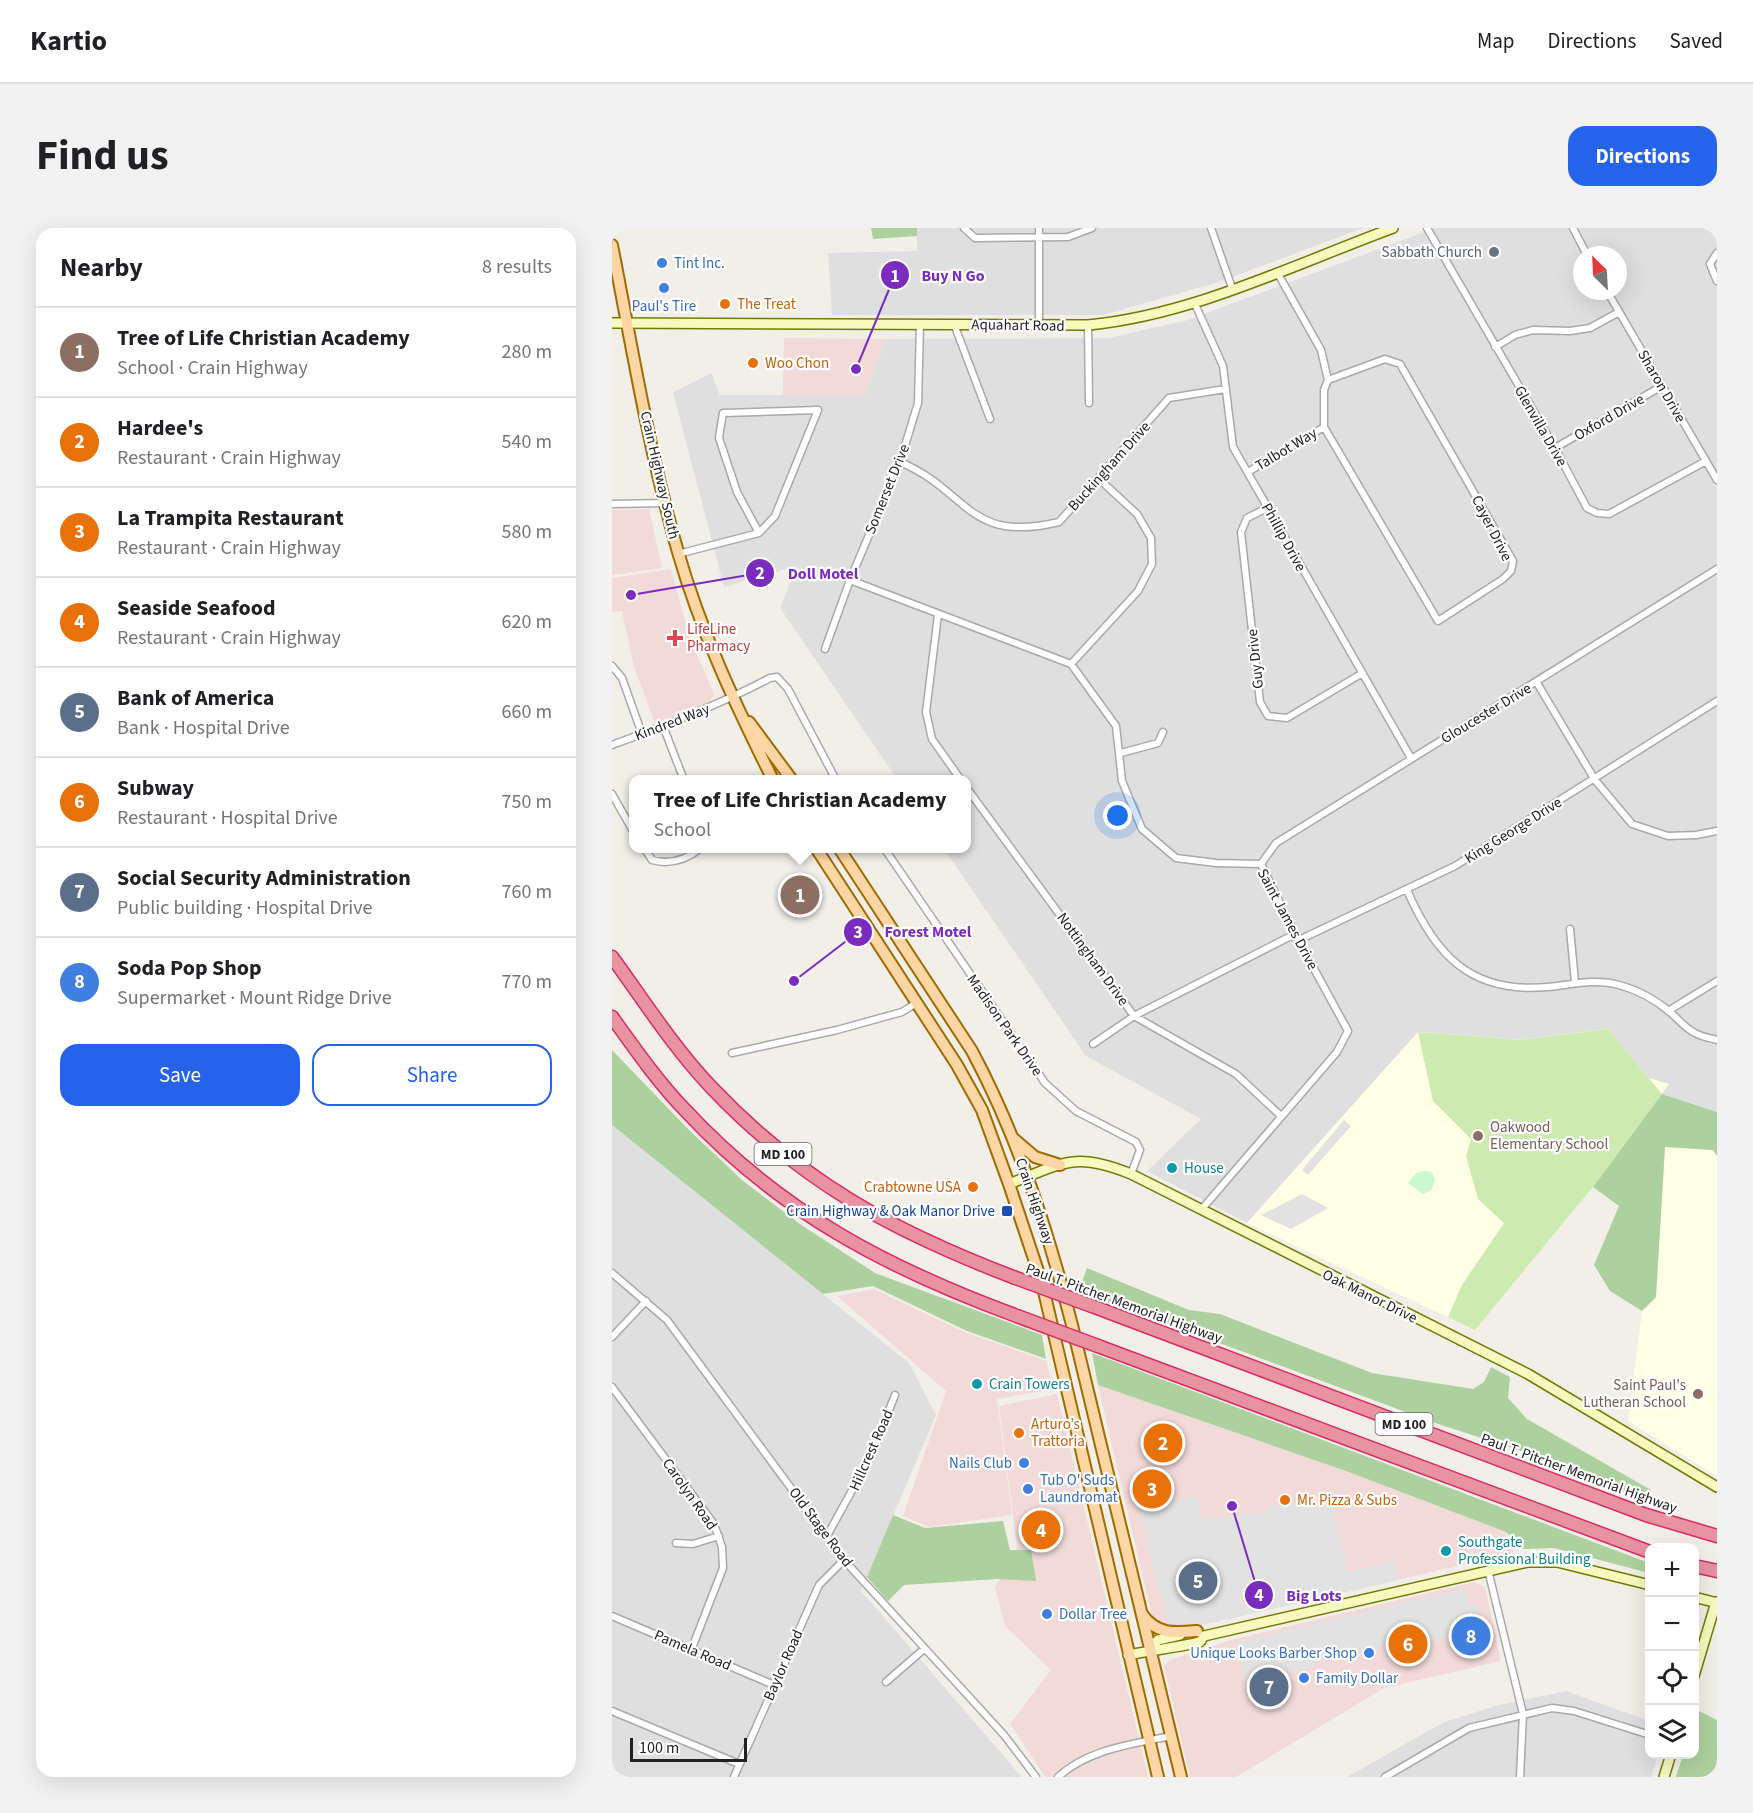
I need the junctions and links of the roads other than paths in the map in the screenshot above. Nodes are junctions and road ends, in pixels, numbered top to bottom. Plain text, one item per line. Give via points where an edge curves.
1 (964, 228) edge
2 (1039, 228) edge
3 (1092, 228) edge
4 (1211, 228) edge
5 (1390, 228) edge
6 (1427, 228) edge
7 (1573, 228) edge
8 (1039, 238) junction
9 (612, 245) edge
10 (1582, 246) edge
11 (1717, 253) edge
12 (1277, 272) junction
13 (1717, 281) edge
14 (1232, 288) junction
15 (1612, 300) edge
16 (1194, 302) junction
17 (1618, 312) junction
18 (612, 323) edge
19 (627, 323) junction
20 (920, 324) junction
21 (954, 324) junction
22 (1038, 325) junction
23 (1088, 326) junction
24 (1495, 347) junction
25 (1328, 380) junction
26 (1662, 386) junction
27 (1225, 389) junction
28 (1089, 403) dead end
29 (990, 419) dead end
30 (1324, 427) junction
31 (1555, 448) junction
32 (1706, 461) junction
33 (900, 462) junction
34 (1248, 472) junction
35 (1099, 479) junction
36 (1717, 480) edge
37 (665, 503) junction
38 (612, 504) edge
39 (1267, 508) junction
40 (759, 533) junction
41 (678, 554) junction
42 (1717, 569) edge
43 (850, 580) junction
44 (938, 615) junction
45 (825, 649) dead end
46 (1071, 664) junction
47 (612, 666) edge
48 (1361, 674) junction
49 (1537, 683) junction
50 (732, 698) junction
51 (1717, 700) edge
52 (663, 726) junction
53 (1163, 732) dead end
54 (642, 734) junction
55 (612, 744) edge
56 (1121, 753) junction
57 (1411, 758) junction
58 (682, 775) edge
59 (770, 775) edge
60 (788, 775) edge
61 (833, 775) edge
62 (957, 775) edge
63 (1595, 780) junction
64 (612, 794) edge
65 (971, 794) edge
66 (629, 824) edge
67 (1717, 831) edge
68 (647, 853) edge
69 (693, 853) edge
70 (819, 853) edge
71 (843, 853) edge
72 (887, 853) edge
73 (1262, 864) junction
74 (1407, 890) junction
75 (1570, 929) dead end
76 (1297, 937) junction
77 (612, 957) edge
78 (1717, 981) edge
79 (1575, 982) junction
80 (918, 1002) junction
81 (1668, 1011) junction
82 (1134, 1016) junction
83 (612, 1017) edge
84 (1717, 1040) edge
85 (1093, 1044) dead end
86 (732, 1053) dead end
87 (1281, 1116) junction
88 (1013, 1138) junction
89 (1060, 1165) junction
90 (1131, 1174) junction
91 (1028, 1177) junction
92 (1009, 1184) junction
93 (1201, 1210) junction
94 (612, 1273) edge
95 (646, 1301) junction
96 (612, 1337) edge
97 (612, 1387) edge
98 (895, 1395) dead end
99 (1717, 1487) edge
100 (719, 1536) junction
101 (827, 1536) junction
102 (1717, 1536) edge
103 (676, 1543) dead end
104 (1645, 1550) edge
105 (844, 1560) junction
106 (1699, 1567) edge
107 (1488, 1570) junction
108 (1717, 1571) edge
109 (1645, 1584) edge
110 (1699, 1598) edge
111 (1717, 1603) edge
112 (1140, 1611) junction
113 (612, 1616) edge
114 (1201, 1634) junction
115 (692, 1648) junction
116 (924, 1649) junction
117 (1149, 1650) junction
118 (1128, 1655) junction
119 (1699, 1663) edge
120 (886, 1682) dead end
121 (774, 1685) junction
122 (612, 1711) edge
123 (1523, 1714) junction
124 (1645, 1733) edge
125 (1171, 1736) junction
126 (1149, 1739) junction
127 (1670, 1759) edge
128 (739, 1764) junction
129 (734, 1777) edge
130 (1036, 1777) edge
131 (1058, 1777) edge
132 (1158, 1777) edge
133 (1181, 1777) edge
134 (1385, 1777) edge
135 (1520, 1777) edge
136 (1664, 1777) edge

1 - 8 street via 975,238
2 - 8 street
3 - 8 street via 1068,237
4 - 14 street
5 - 12 street, Aquahart Road
6 - 24 street, Glenvilla Drive
7 - 10 street
8 - 22 street
9 - 19 main road, Crain Highway South
11 - 13 street via 1710,264
12 - 14 street, Aquahart Road
12 - 25 street via 1320,350
14 - 16 street, Aquahart Road
15 - 17 street, Sharon Drive
16 - 23 street, Aquahart Road via 1145,317
16 - 27 street, Phillip Drive via 1223,366
17 - 24 street via 1590,328 1533,330
17 - 26 street, Sharon Drive
18 - 19 street, Aquahart Road
19 - 20 street, Aquahart Road
19 - 37 main road, Crain Highway South
20 - 21 street, Aquahart Road
20 - 33 street, Somerset Drive via 918,403
21 - 22 street, Aquahart Road
21 - 29 street
22 - 23 street, Aquahart Road
23 - 28 street
24 - 31 street, Glenvilla Drive
25 - 30 street via 1324,390
25 - 30 street, Cayer Drive via 1384,359 1400,364 1513,561 1510,571 1438,621
26 - 31 street, Oxford Drive
26 - 32 street, Sharon Drive
27 - 34 street, Phillip Drive via 1233,447
27 - 35 street, Buckingham Drive via 1169,398
30 - 34 street, Talbot Way
31 - 32 street, Glenvilla Drive via 1587,508 1597,513 1609,514
32 - 36 street, Sharon Drive
33 - 35 street, Buckingham Drive via 936,481 982,520 1017,528 1059,522
33 - 43 street, Somerset Drive
34 - 39 street, Phillip Drive
35 - 46 street via 1137,514 1151,538 1152,564 1138,591
37 - 38 street
37 - 41 main road, Crain Highway South
39 - 48 street, Phillip Drive
39 - 48 street, Guy Drive via 1247,518 1241,532 1260,702 1268,716 1287,718
40 - 40 street via 737,492 719,438 723,413 818,410 775,516
40 - 41 street
41 - 50 main road, Crain Highway South
42 - 49 street, Gloucester Drive
43 - 44 street
43 - 45 street, Somerset Drive
44 - 46 street
44 - 62 street via 926,712 932,739
46 - 56 street, Saint James Drive via 1116,726
47 - 54 street via 622,678
48 - 57 street, Phillip Drive
49 - 57 street, Gloucester Drive
49 - 63 street
50 - 52 street, Kindred Way
50 - 59 main road
50 - 60 main road
50 - 61 street via 770,678 783,681
51 - 63 street, King George Drive
52 - 54 street, Kindred Way
52 - 58 street
53 - 56 street via 1158,743
54 - 55 street, Kindred Way
56 - 73 street, Saint James Drive via 1122,781 1142,829 1176,858
57 - 73 street, Gloucester Drive via 1276,843
63 - 67 street via 1632,824 1668,836
63 - 74 street, King George Drive via 1455,866
64 - 66 street
65 - 82 street, Nottingham Drive
68 - 69 street via 652,860 663,863 676,862
70 - 80 main road, Crain Highway
71 - 88 main road, Crain Highway via 972,1051
72 - 90 street, Madison Park Drive via 1045,1083 1076,1111 1136,1142 1140,1150
73 - 76 street, Saint James Drive
74 - 76 street, King George Drive
74 - 79 street via 1434,942 1451,962 1480,980 1516,989
75 - 79 street
76 - 82 street, King George Drive
76 - 87 street, Saint James Drive via 1348,1030 1337,1052
77 - 102 highway, Paul T. Pitcher Memorial Highway / MD 100, bridge via 710,1086 780,1152 820,1183 880,1220 959,1257 1646,1515
78 - 81 street
79 - 81 street via 1618,984 1647,996
80 - 86 street via 902,1012 837,1030
80 - 92 main road, Crain Highway via 982,1110
81 - 84 street via 1695,1033
82 - 85 street, King George Drive
82 - 87 street, Nottingham Drive via 1236,1074
83 - 104 highway, MD 100, bridge via 684,1109 749,1172 797,1209 894,1266 948,1290
87 - 93 street, Saint James Drive
88 - 89 main road via 1035,1157
88 - 91 main road, Crain Highway
89 - 90 street, Oak Manor Drive via 1083,1160
89 - 91 street, Oak Manor Drive
90 - 93 street, Oak Manor Drive
91 - 92 street, Oak Manor Drive
91 - 112 main road, Crain Highway via 1070,1315
92 - 118 main road, Crain Highway via 1042,1283
93 - 99 street, Oak Manor Drive via 1528,1374
94 - 95 street, Old Stage Road
95 - 96 street
95 - 101 street, Old Stage Road via 667,1320
97 - 100 street, Carolyn Road via 706,1511
98 - 101 street, Hillcrest Road via 872,1454
100 - 103 street via 693,1544
100 - 115 street, Carolyn Road via 723,1568
101 - 105 street, Old Stage Road
105 - 116 street, Old Stage Road
105 - 121 street, Baylor Road via 819,1585
106 - 108 highway
107 - 109 street via 1528,1562 1557,1562
107 - 114 street
107 - 123 street
110 - 111 street
111 - 119 street
112 - 114 main road via 1162,1630
112 - 117 main road, Crain Highway
113 - 115 street, Pamela Road
114 - 117 street via 1200,1642 1161,1652
115 - 121 street, Pamela Road
116 - 120 street
116 - 130 street, Old Stage Road via 1004,1735
117 - 118 street
117 - 125 main road, Crain Highway
118 - 126 main road
121 - 128 street, Baylor Road
122 - 128 street
123 - 124 street via 1552,1708 1574,1711
123 - 134 street via 1469,1728
123 - 135 street
125 - 126 street
125 - 133 main road
126 - 131 street via 1098,1754
126 - 132 main road
127 - 136 street
128 - 129 street, Baylor Road

